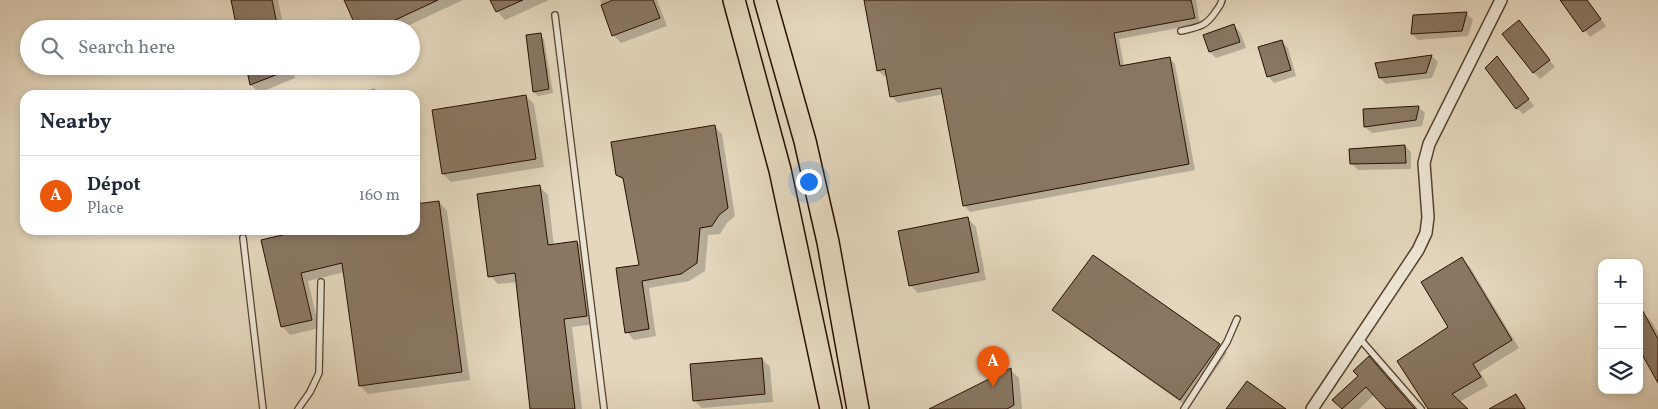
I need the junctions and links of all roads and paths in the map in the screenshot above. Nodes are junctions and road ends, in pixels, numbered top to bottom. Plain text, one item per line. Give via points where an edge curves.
1 (734, 0) edge
2 (765, 0) edge
3 (1222, 0) edge
4 (1500, 0) edge
5 (555, 15) dead end
6 (1181, 31) dead end
7 (243, 238) dead end
8 (321, 282) dead end
9 (1237, 319) dead end
10 (1360, 339) junction
11 (263, 409) edge
12 (298, 409) edge
13 (604, 409) edge
14 (831, 409) edge
15 (858, 409) edge
16 (1184, 409) edge
17 (1312, 409) edge
18 (1421, 409) edge

1 - 14 highway via 780,170
2 - 15 highway via 805,141 826,232
3 - 6 lane via 1210,21
4 - 10 street via 1429,144 1424,163 1426,233
5 - 13 lane
7 - 11 lane
8 - 12 lane via 319,373
9 - 16 lane via 1227,342
10 - 17 street
10 - 18 lane

